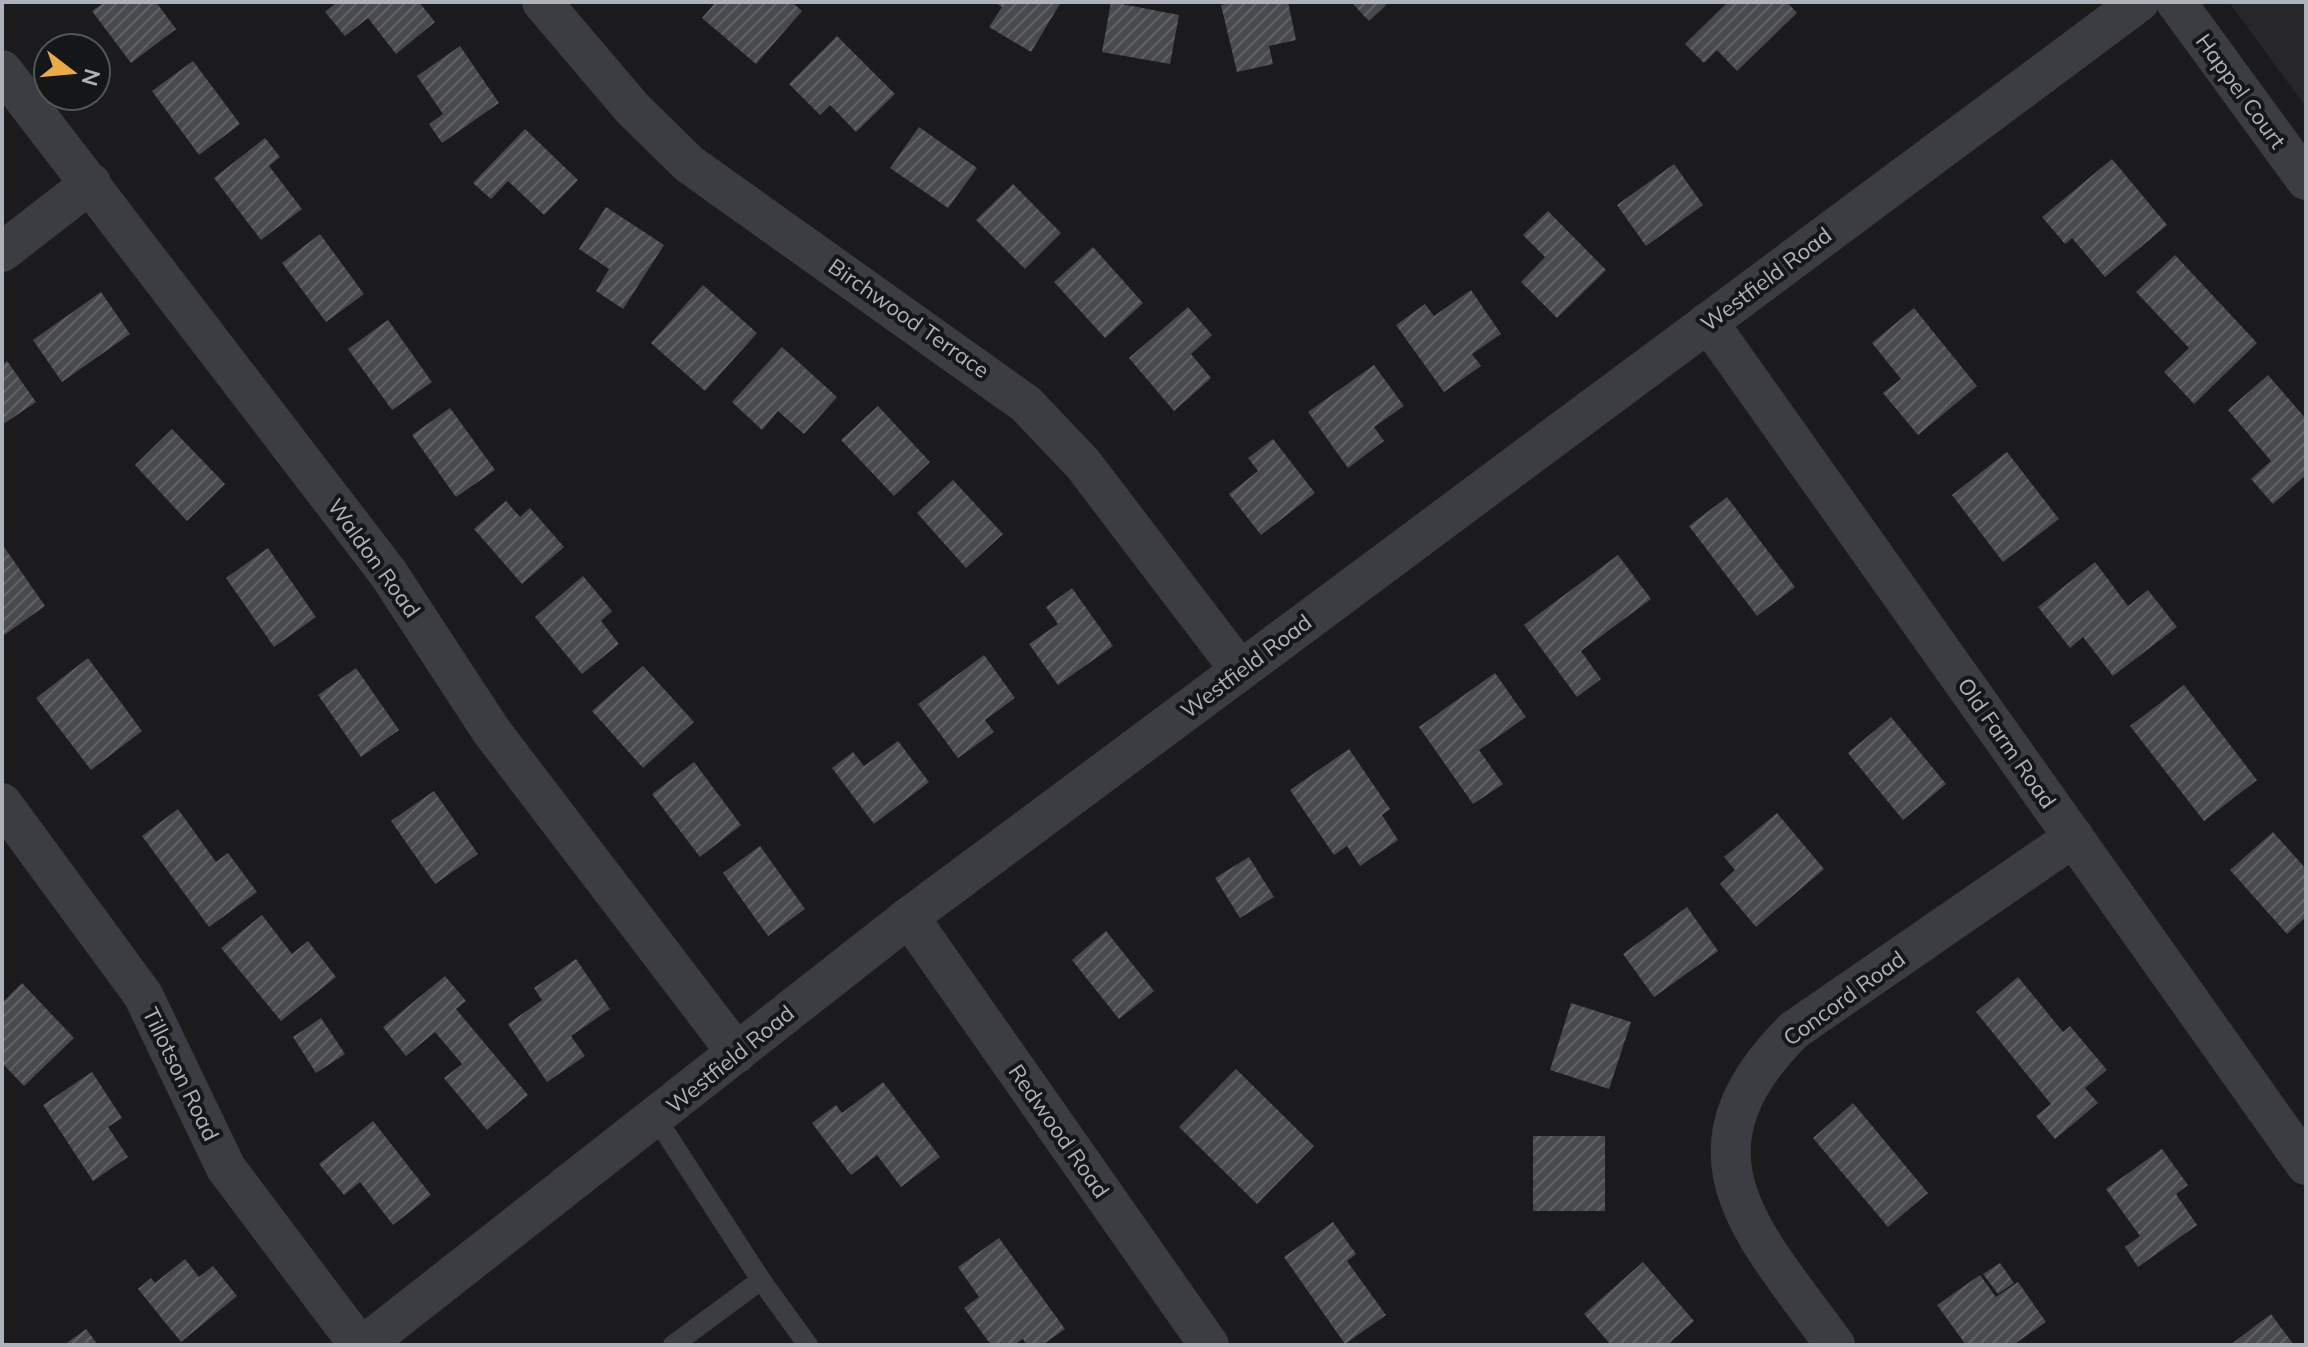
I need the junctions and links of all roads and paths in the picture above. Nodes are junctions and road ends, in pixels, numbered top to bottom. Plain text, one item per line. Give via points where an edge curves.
1 (542, 2) edge
2 (2139, 2) edge
3 (2176, 2) edge
4 (2, 70) edge
5 (2306, 180) edge
6 (91, 183) junction
7 (2, 252) edge
8 (1708, 322) junction
9 (1240, 670) junction
10 (2, 803) edge
11 (2074, 837) junction
12 (909, 917) junction
13 (737, 1053) junction
14 (656, 1118) junction
15 (2306, 1165) edge
16 (761, 1280) junction
17 (362, 1345) edge
18 (673, 1345) edge
19 (808, 1345) edge
20 (1209, 1345) edge
21 (1835, 1345) edge

1 - 9 street, Birchwood Terrace via 632,108 689,164 1026,404 1083,464
2 - 8 street, Westfield Road
3 - 5 street, Happel Court
4 - 6 street, Waldon Road
6 - 7 street
6 - 13 street, Waldon Road via 388,573 492,732
8 - 9 street, Westfield Road
8 - 11 street, Old Farm Road
9 - 12 street, Westfield Road
10 - 17 street, Tillotson Road via 143,995 226,1168
11 - 15 street, Old Farm Road
11 - 21 street, Concord Road via 1794,1030 1747,1086 1732,1150 1743,1215
12 - 13 street, Westfield Road
12 - 20 street, Redwood Road
13 - 14 street, Westfield Road
14 - 16 lane
14 - 17 street, Westfield Road
16 - 18 lane
16 - 19 lane

